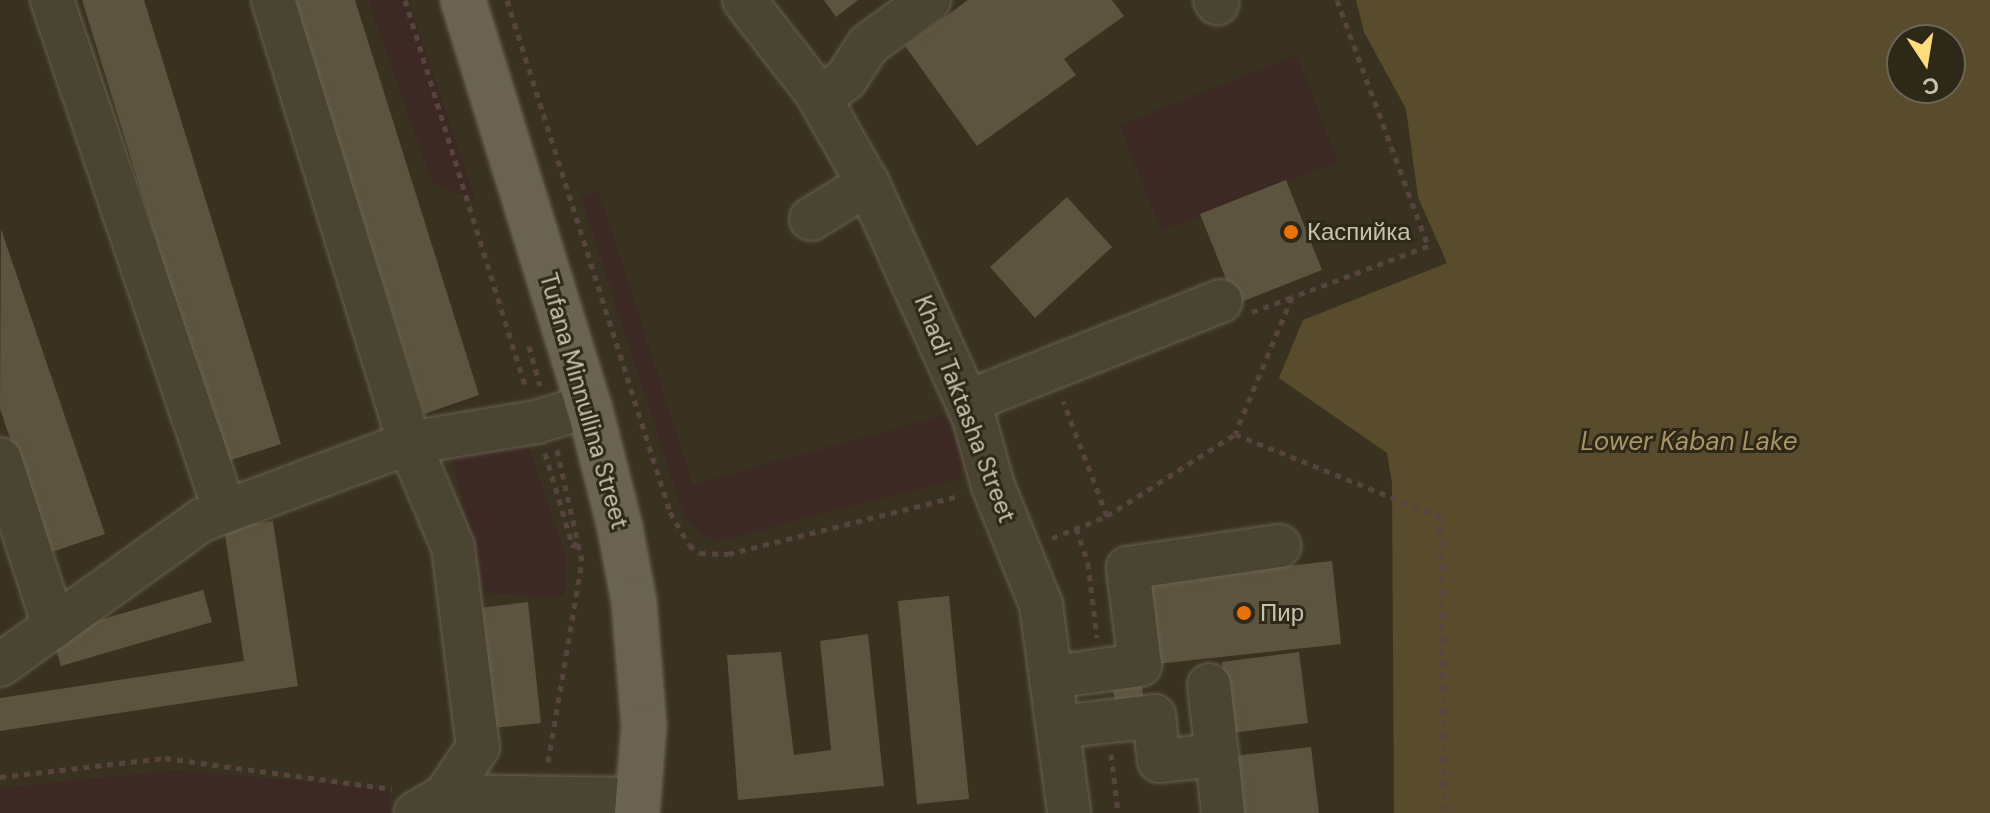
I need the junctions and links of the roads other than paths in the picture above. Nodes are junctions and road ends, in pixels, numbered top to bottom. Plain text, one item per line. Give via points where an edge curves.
1 (52, 0) edge
2 (273, 0) edge
3 (463, 0) edge
4 (744, 0) edge
5 (929, 0) edge
6 (820, 99) junction
7 (868, 184) junction
8 (811, 219) dead end
9 (1221, 301) dead end
10 (967, 402) junction
11 (589, 406) junction
12 (409, 443) junction
13 (0, 459) edge
14 (225, 511) junction
15 (1279, 546) dead end
16 (54, 626) junction
17 (0, 665) edge
18 (1052, 677) junction
19 (1209, 685) dead end
20 (1058, 727) junction
21 (1217, 755) junction
22 (563, 805) edge
23 (638, 806) edge
24 (434, 807) edge
25 (1069, 813) edge
26 (1223, 813) edge

1 - 14 street
2 - 12 street
3 - 11 main road, Tufana Minnullina Street
4 - 6 street, Khadi Taktasha Street
5 - 6 street via 868,45 846,79
6 - 7 street, Khadi Taktasha Street
7 - 8 street
7 - 10 street, Khadi Taktasha Street
9 - 10 street
10 - 18 street, Khadi Taktasha Street via 993,486 1041,605
11 - 12 street via 536,422
11 - 23 main road, Tufana Minnullina Street via 634,602 644,726
12 - 14 street
12 - 24 street via 453,547 478,747
13 - 16 street
14 - 16 street via 202,520
15 - 18 street via 1128,568 1140,665
16 - 17 street
18 - 20 street, Khadi Taktasha Street
19 - 21 street
20 - 21 street via 1154,716 1159,761
20 - 25 street, Khadi Taktasha Street
21 - 26 street
22 - 23 street
22 - 24 street

